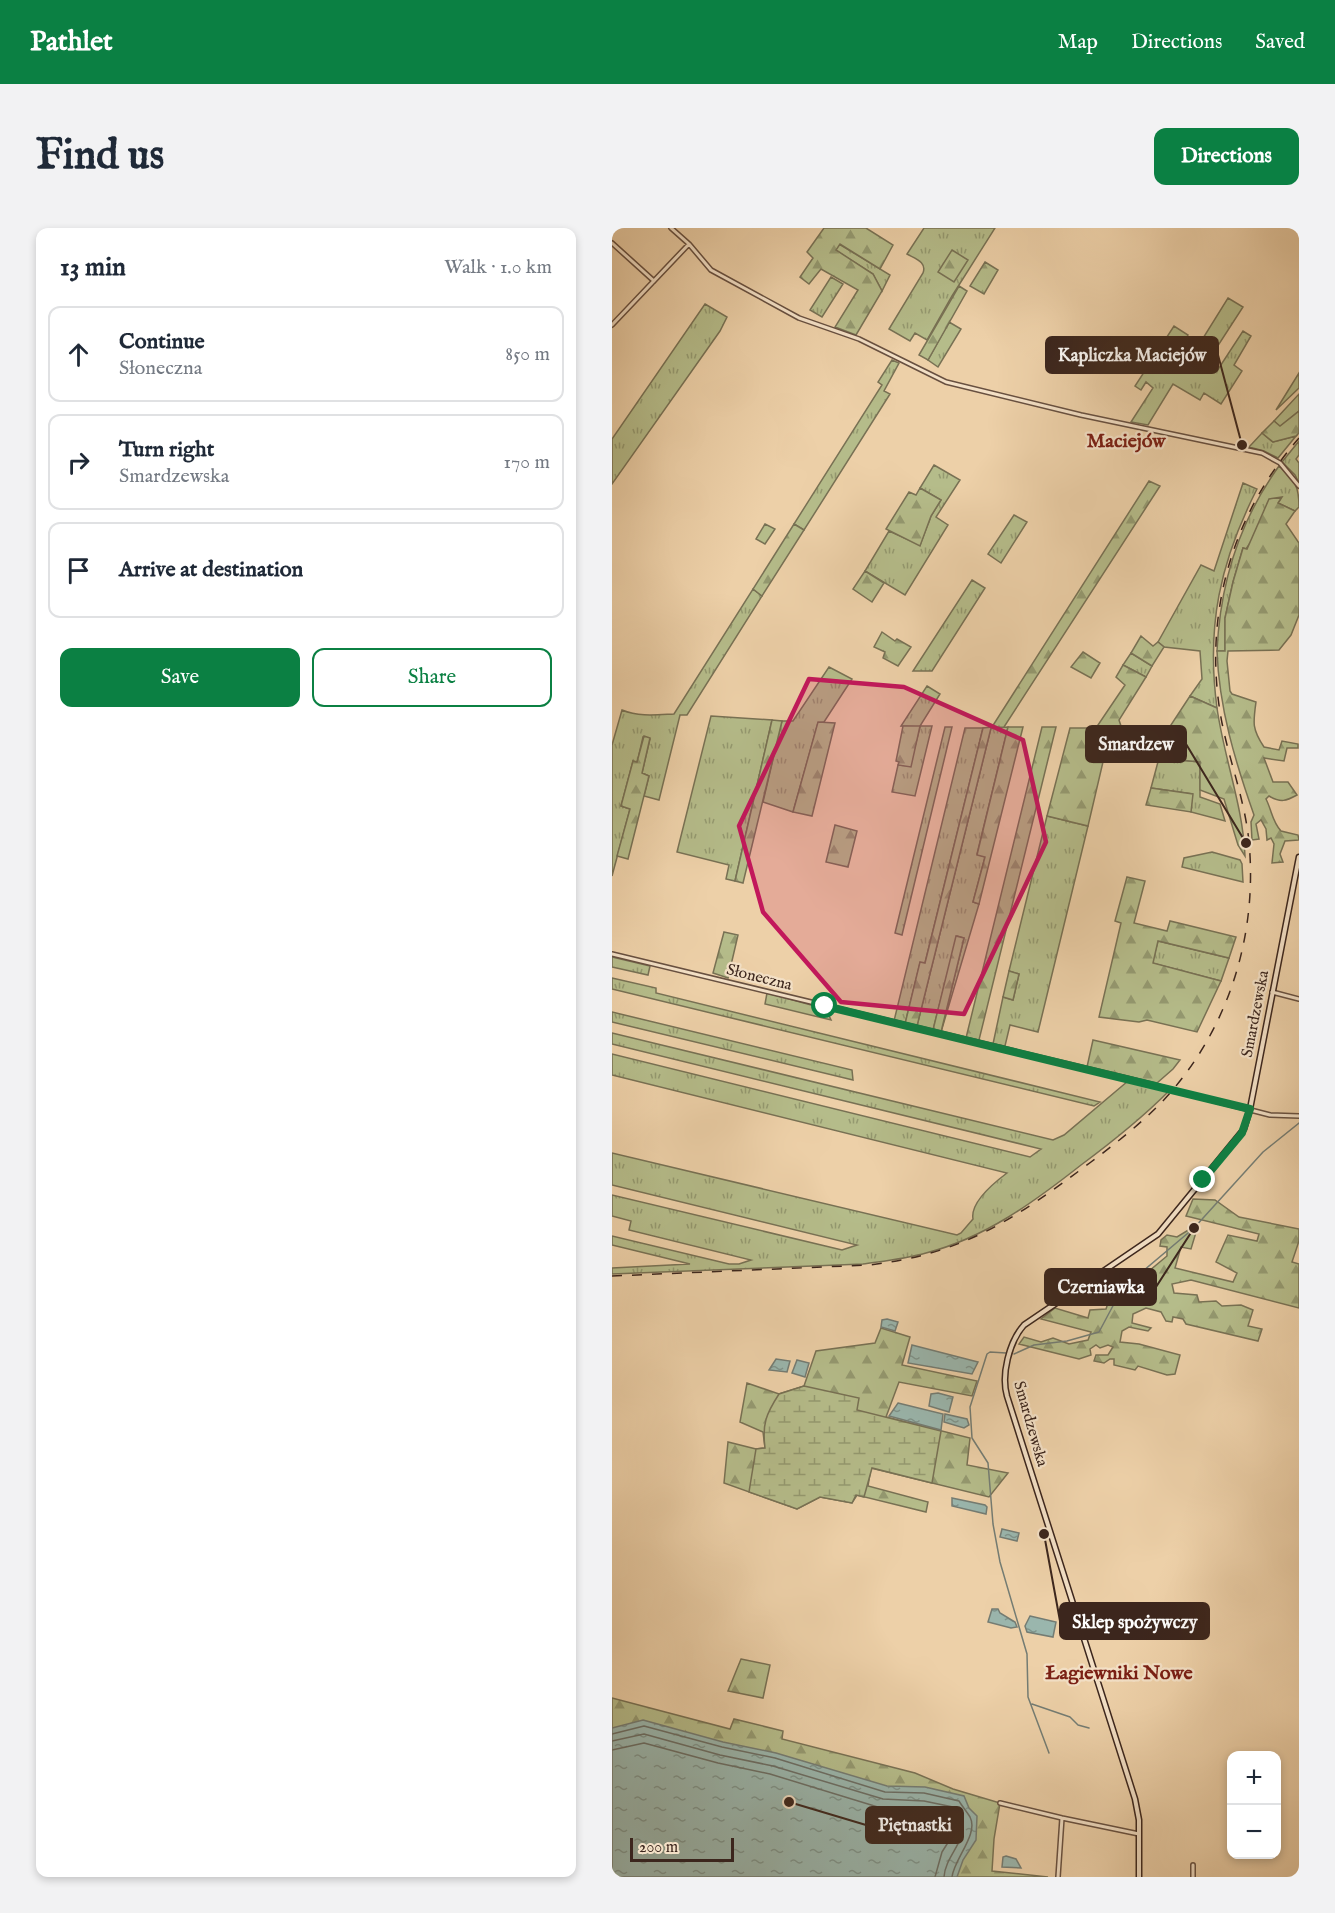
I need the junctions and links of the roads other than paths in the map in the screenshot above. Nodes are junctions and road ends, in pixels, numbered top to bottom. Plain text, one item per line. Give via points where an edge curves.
1 (671, 228) edge
2 (612, 243) edge
3 (689, 244) junction
4 (654, 281) junction
5 (612, 325) edge
6 (1299, 486) edge
7 (1299, 857) edge
8 (612, 954) edge
9 (1272, 992) junction
10 (1299, 999) edge
11 (1250, 1109) junction
12 (1299, 1116) edge
13 (1000, 1803) dead end
14 (1062, 1818) junction
15 (1140, 1834) junction
16 (1193, 1865) dead end
17 (1058, 1877) edge
18 (1139, 1877) edge
19 (1193, 1877) edge

1 - 3 street
2 - 4 street
3 - 4 street
3 - 6 street via 705,266 799,318 859,339 946,382 1268,455
4 - 5 street
7 - 9 street, Smardzewska
8 - 11 street, Słoneczna
9 - 10 street
9 - 11 street, Smardzewska
11 - 12 street, Słoneczna via 1270,1115
11 - 15 street, Smardzewska via 1239,1137 1158,1234 1024,1325 1014,1342 1005,1378 1007,1396 1136,1799
13 - 14 street
14 - 15 street
14 - 17 street
15 - 18 street, Smardzewska
16 - 19 street

